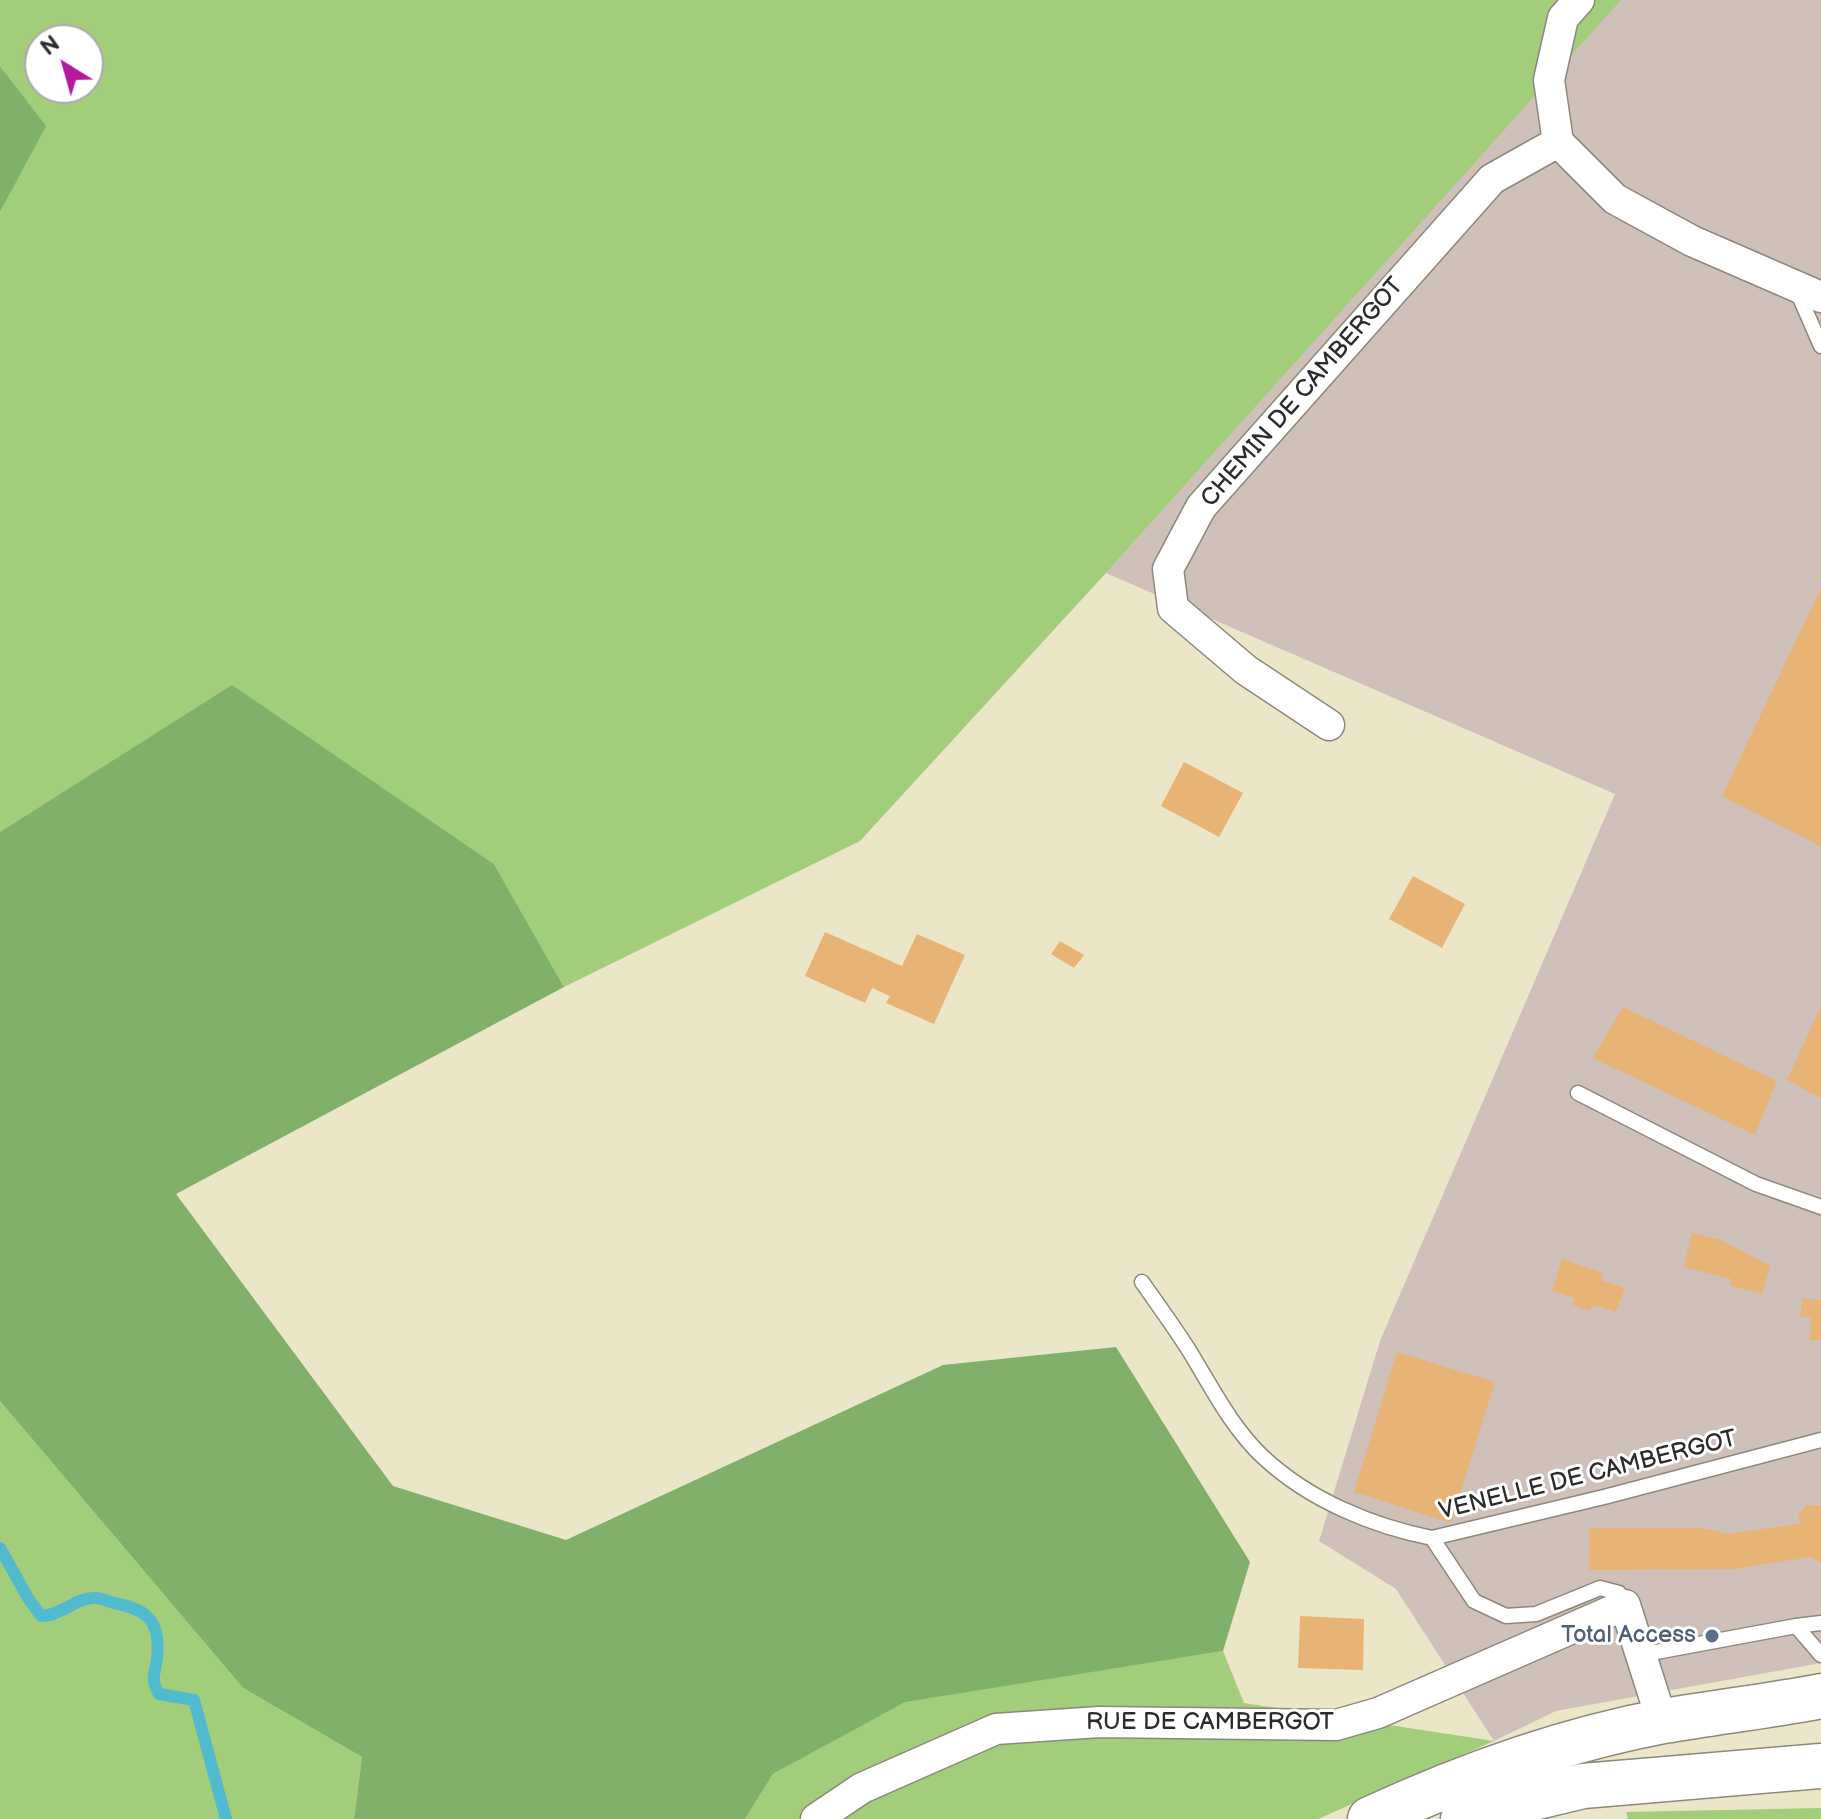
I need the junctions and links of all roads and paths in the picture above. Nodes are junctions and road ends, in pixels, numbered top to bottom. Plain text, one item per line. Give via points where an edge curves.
1 (1579, 0) edge
2 (1558, 142) junction
3 (1794, 284) junction
4 (1821, 297) edge
5 (1821, 346) edge
6 (1329, 725) dead end
7 (1578, 1093) dead end
8 (1821, 1207) edge
9 (1142, 1282) dead end
10 (1821, 1440) edge
11 (1432, 1538) junction
12 (1625, 1605) junction
13 (1821, 1623) edge
14 (1796, 1626) junction
15 (1640, 1655) junction
16 (1821, 1655) edge
17 (1821, 1696) edge
18 (1662, 1721) junction
19 (1821, 1766) edge
20 (816, 1819) edge
21 (1370, 1819) edge
22 (1463, 1819) edge

1 - 2 street via 1563,18 1549,80
2 - 3 street via 1615,199 1692,241
2 - 6 street, CHEMIN DE CAMBERGOT via 1492,179 1201,507 1168,569 1173,608 1246,670
3 - 4 street
3 - 5 lane
7 - 8 lane via 1756,1184
9 - 11 lane, VENELLE DE CAMBERGOT via 1230,1418 1263,1457 1310,1492 1365,1520
10 - 11 lane, VENELLE DE CAMBERGOT
11 - 12 lane via 1474,1601 1506,1616 1536,1614 1600,1588 1619,1593
12 - 15 street
12 - 20 street, RUE DE CAMBERGOT via 1378,1713 1336,1725 1099,1722 996,1729 862,1788
13 - 14 lane
14 - 15 lane
14 - 16 lane
15 - 18 street
17 - 18 main road
18 - 21 main road via 1501,1766
19 - 22 main road via 1583,1786

